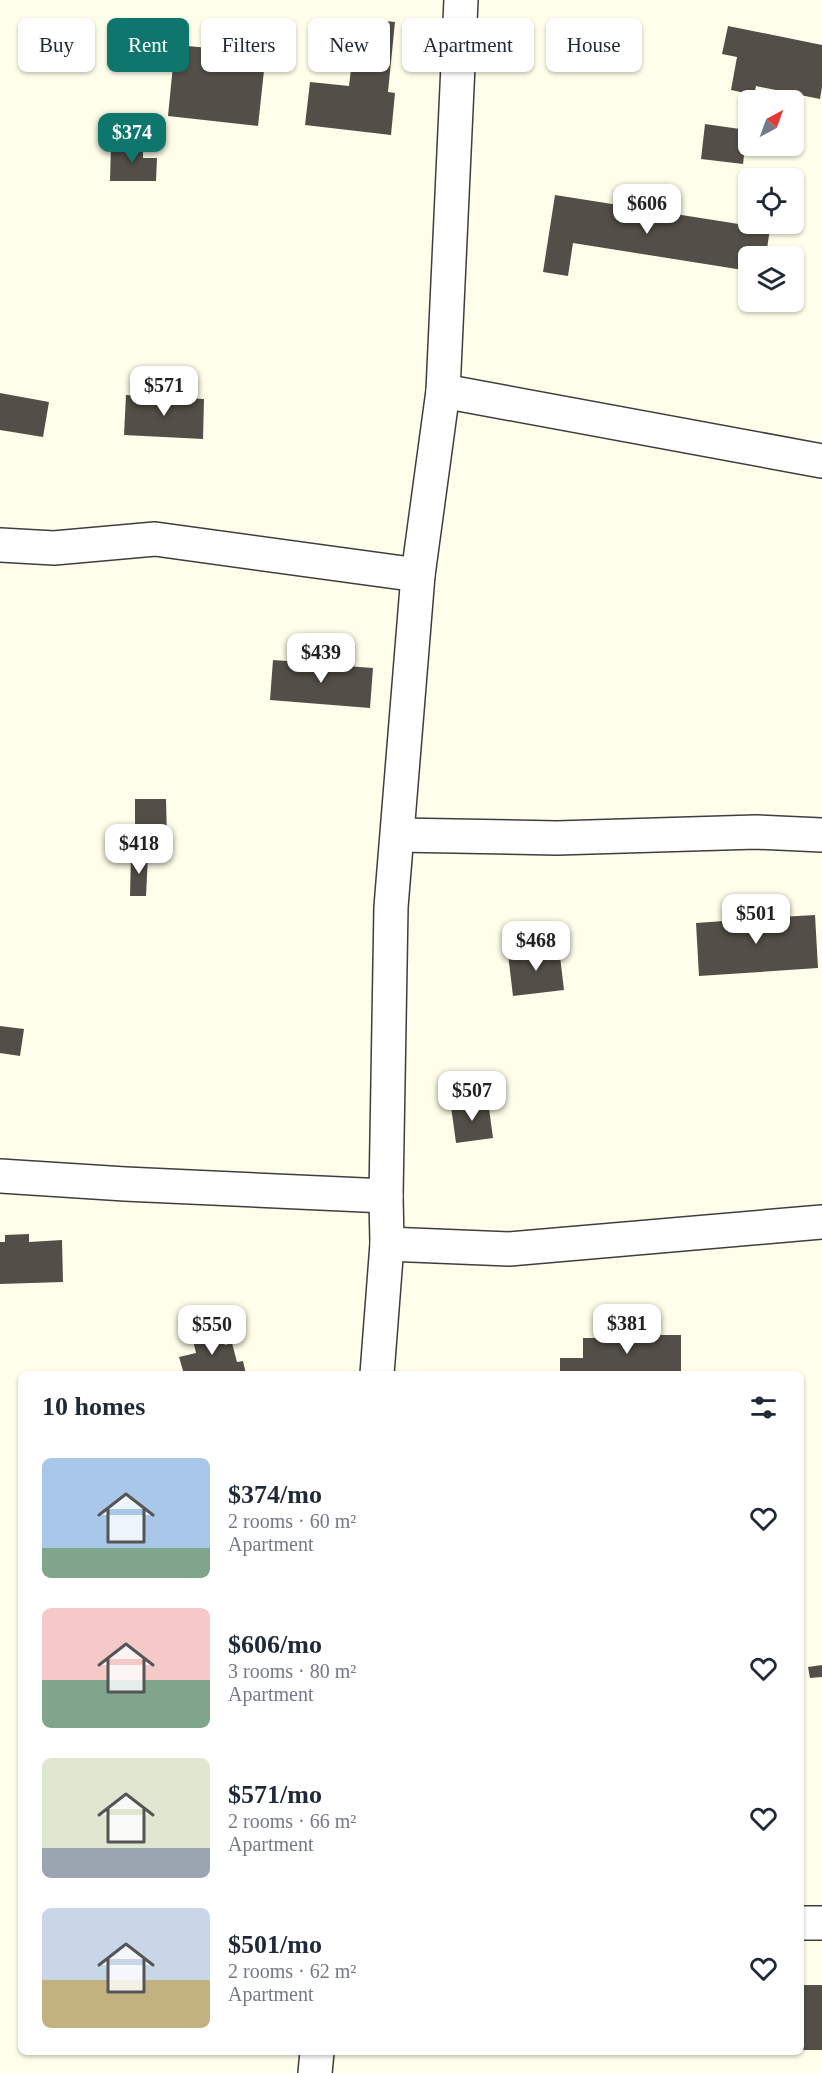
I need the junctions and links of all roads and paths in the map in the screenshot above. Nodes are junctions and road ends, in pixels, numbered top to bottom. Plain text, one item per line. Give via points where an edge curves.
1 (461, 0) edge
2 (442, 391) junction
3 (822, 461) edge
4 (0, 545) edge
5 (418, 575) junction
6 (398, 835) junction
7 (822, 835) edge
8 (0, 1176) edge
9 (386, 1196) junction
10 (822, 1222) edge
11 (387, 1244) junction
12 (377, 1371) edge
13 (804, 1923) edge
14 (822, 1923) edge
15 (316, 2055) edge
16 (315, 2073) edge

1 - 2 street
2 - 3 street
2 - 5 street
4 - 5 street via 54,548 155,539
5 - 6 street
6 - 7 street
6 - 9 street via 391,906
8 - 9 street
9 - 11 street
10 - 11 street via 509,1249
11 - 12 street
13 - 14 street
15 - 16 street

